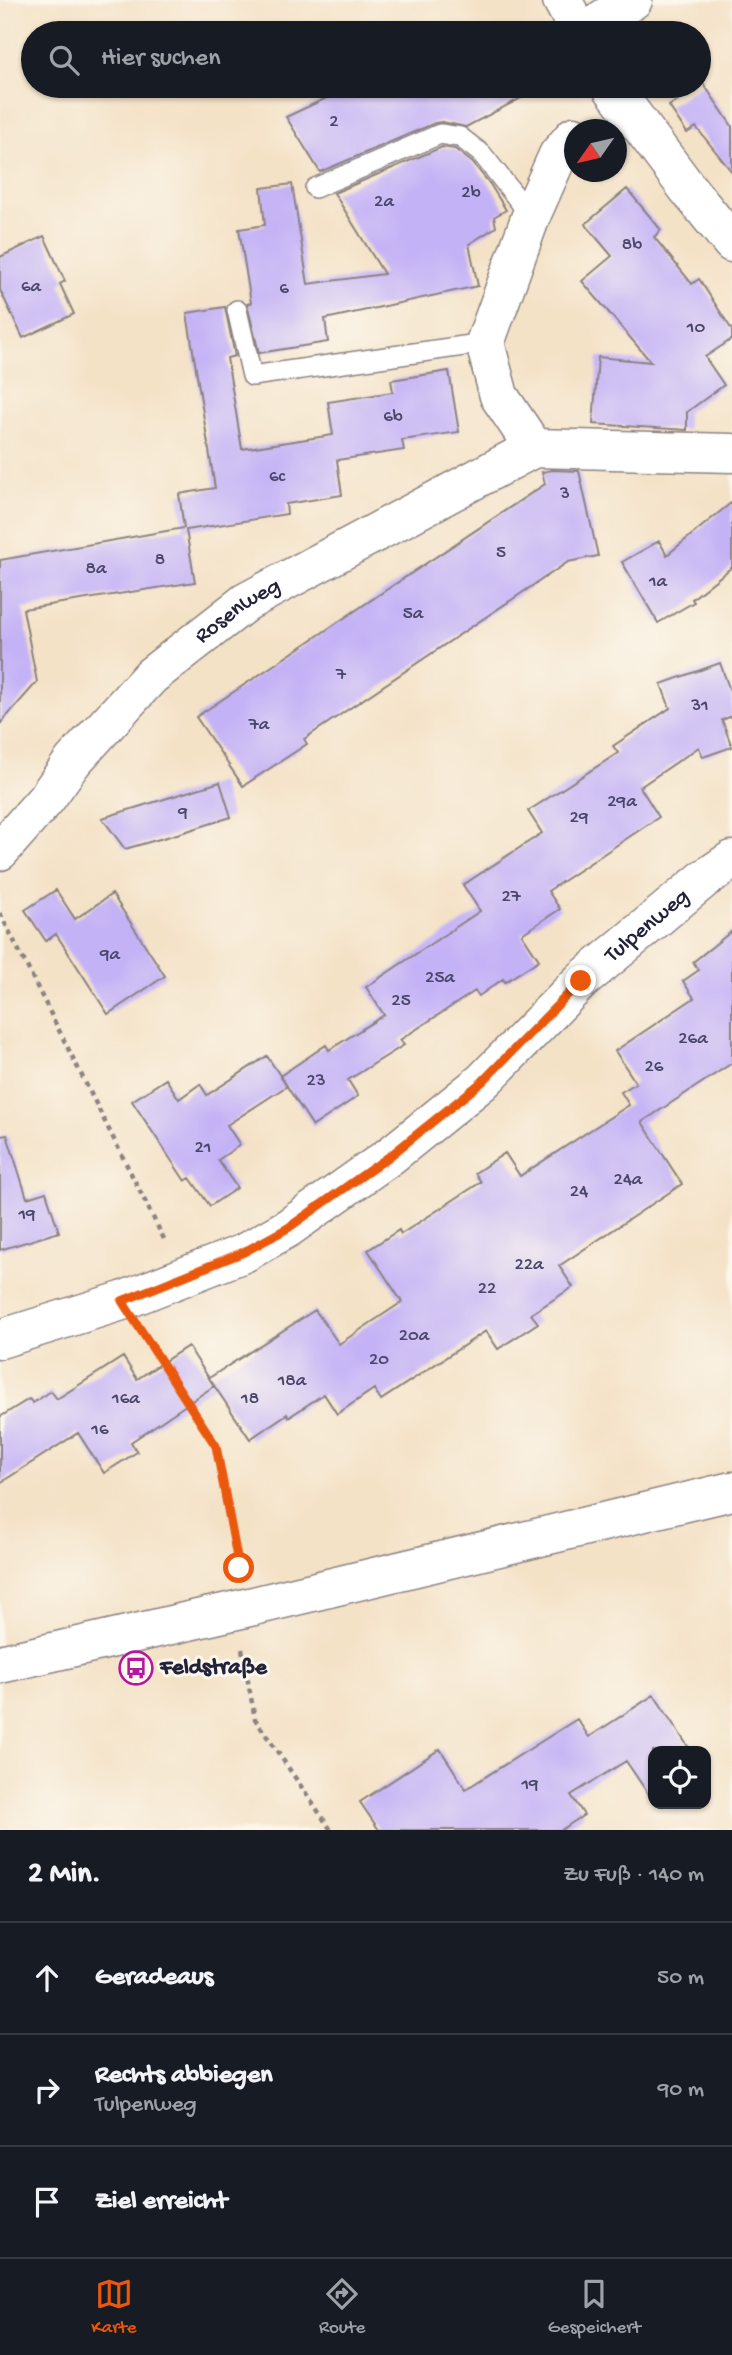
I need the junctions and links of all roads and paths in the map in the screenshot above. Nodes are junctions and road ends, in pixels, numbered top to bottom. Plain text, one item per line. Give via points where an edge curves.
1 (562, 0) edge
2 (633, 0) edge
3 (574, 21) edge
4 (600, 21) edge
5 (605, 98) edge
6 (621, 98) edge
7 (589, 119) edge
8 (564, 148) edge
9 (315, 187) dead end
10 (531, 216) junction
11 (732, 243) edge
12 (237, 310) dead end
13 (485, 343) junction
14 (534, 448) junction
15 (732, 453) edge
16 (0, 851) edge
17 (732, 860) edge
18 (0, 913) edge
19 (182, 1276) junction
20 (122, 1301) junction
21 (0, 1339) edge
22 (732, 1491) edge
23 (237, 1610) junction
24 (0, 1664) edge
25 (331, 1830) edge

1 - 3 street
2 - 4 street
5 - 7 street
6 - 11 street
8 - 10 street
9 - 10 lane via 440,134 460,137 482,154
10 - 13 street
12 - 13 lane via 252,376
13 - 14 street via 499,396
14 - 15 street, Rosenweg
14 - 16 street, Rosenweg via 246,602 151,676 73,761
17 - 19 street, Tulpenweg via 581,981 482,1082 390,1156 288,1228 244,1252
18 - 19 path
19 - 20 street, Tulpenweg
20 - 21 street, Tulpenweg
20 - 23 path via 216,1446 239,1568
22 - 23 street
23 - 24 street
23 - 25 path via 255,1719

